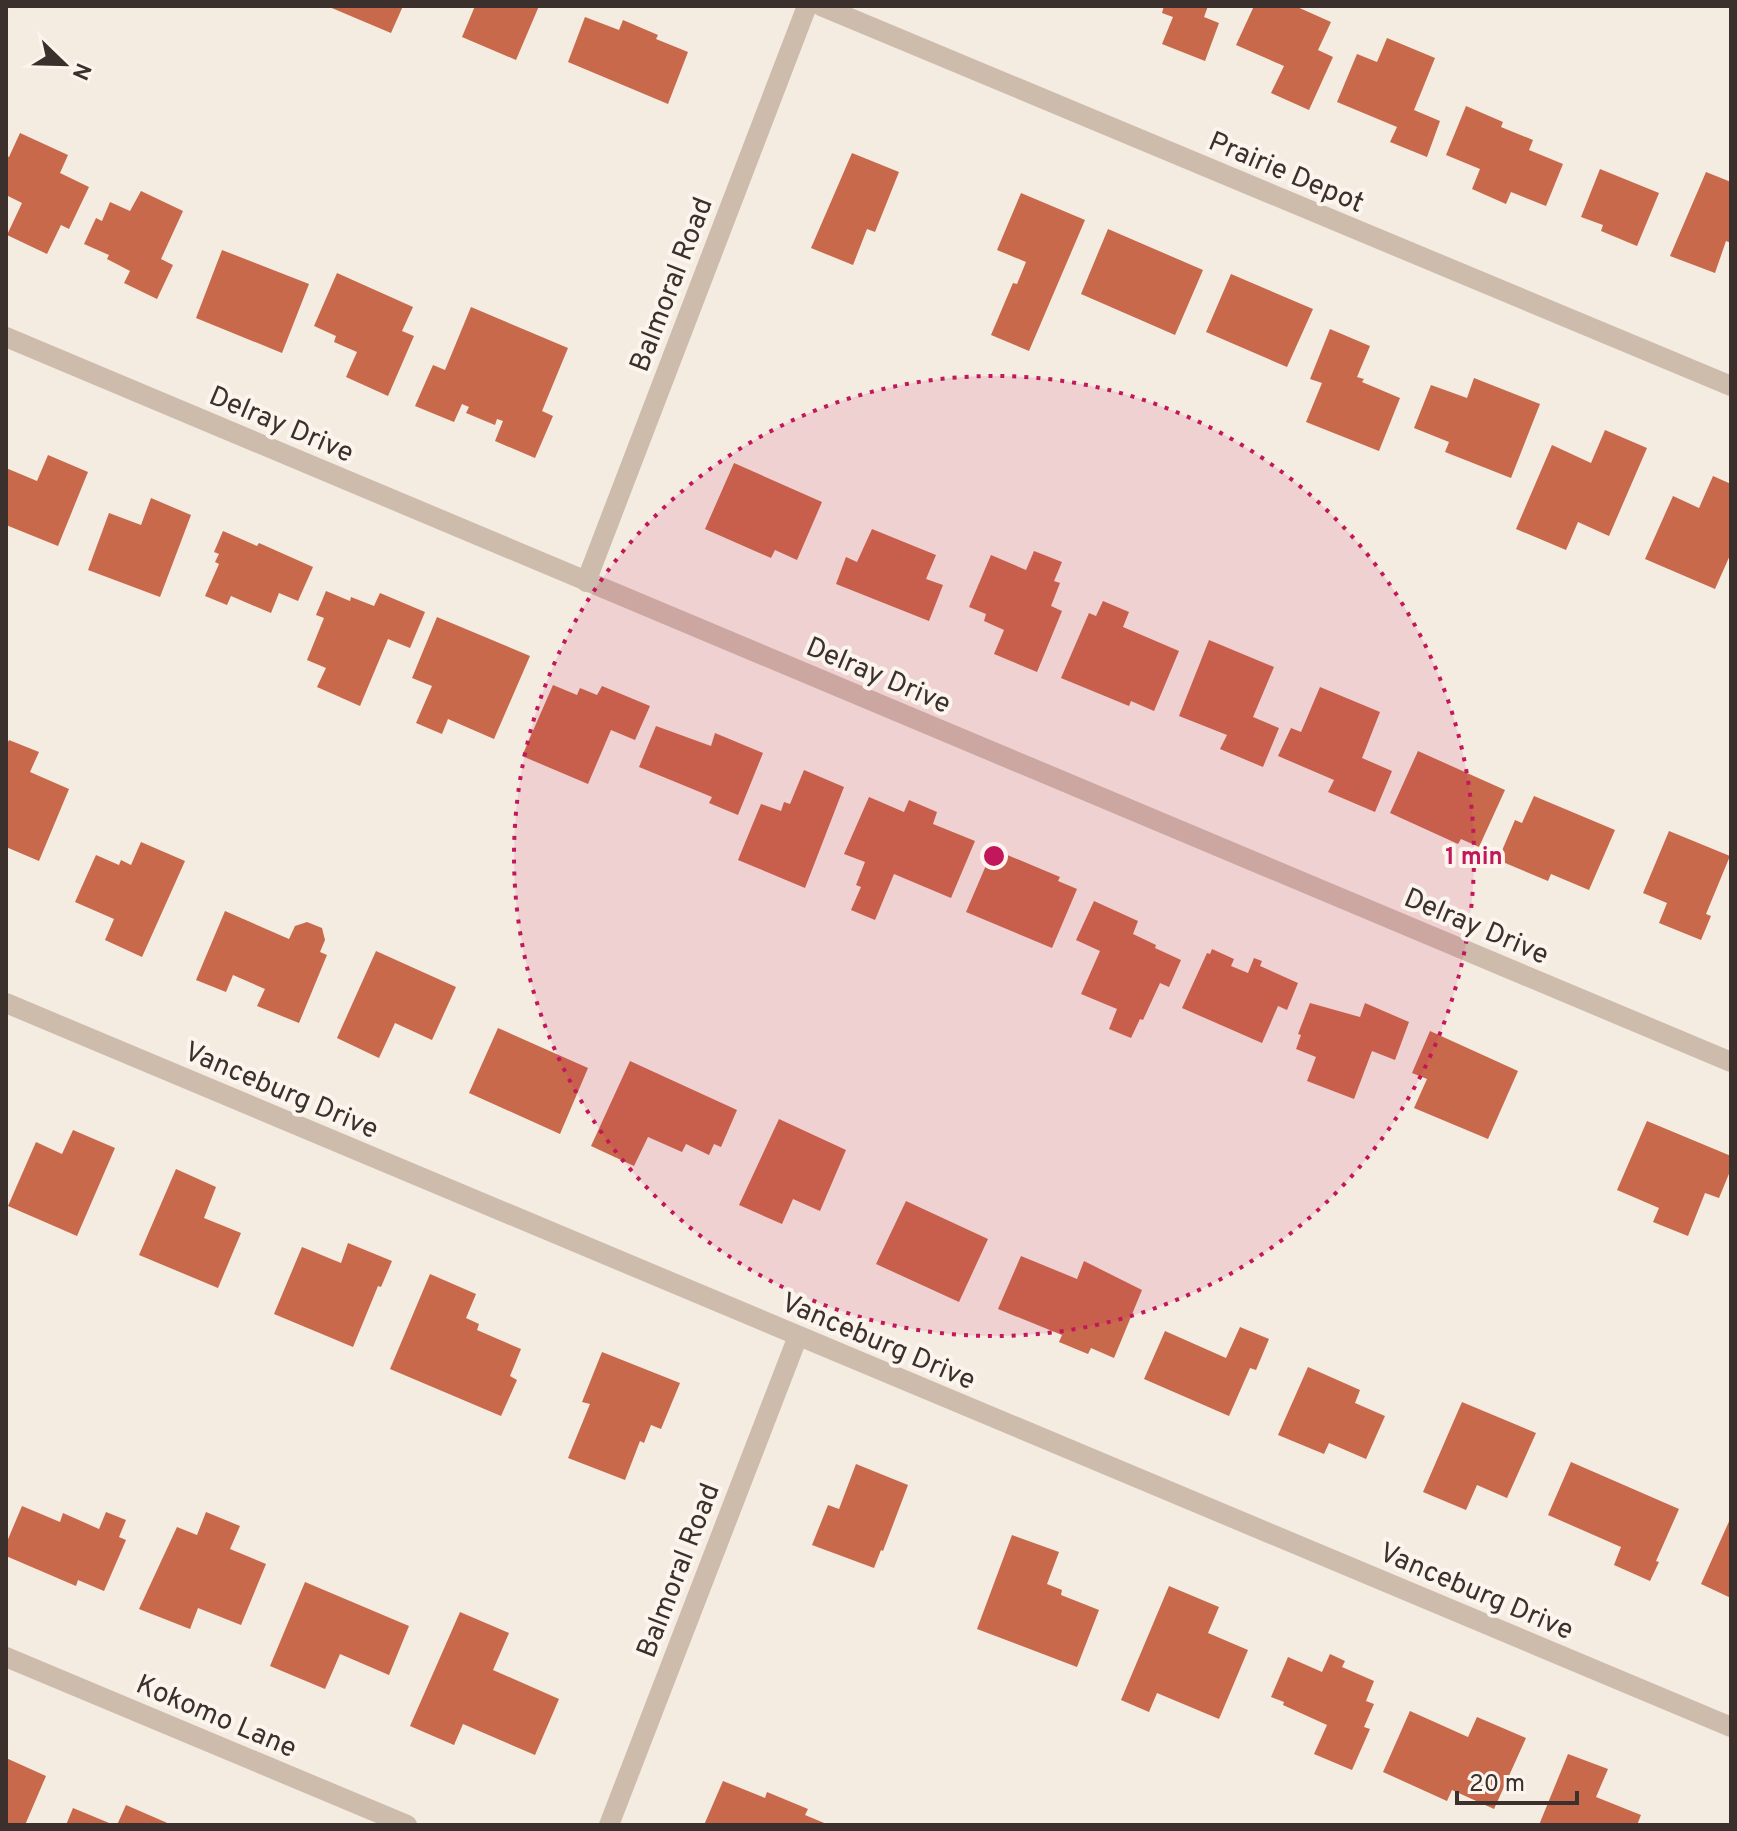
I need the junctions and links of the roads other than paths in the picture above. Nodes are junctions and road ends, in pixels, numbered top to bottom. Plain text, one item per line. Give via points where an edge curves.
1 (807, 6) edge
2 (821, 6) edge
3 (6, 337) edge
4 (1731, 386) edge
5 (586, 582) junction
6 (6, 1003) edge
7 (1731, 1062) edge
8 (798, 1336) junction
9 (6, 1657) edge
10 (1731, 1727) edge
11 (407, 1825) edge
12 (609, 1825) edge

1 - 5 street, Balmoral Road
2 - 4 street, Prairie Depot
3 - 5 street, Delray Drive
5 - 7 street, Delray Drive
6 - 8 street, Vanceburg Drive
8 - 10 street, Vanceburg Drive
8 - 12 street, Balmoral Road
9 - 11 street, Kokomo Lane

